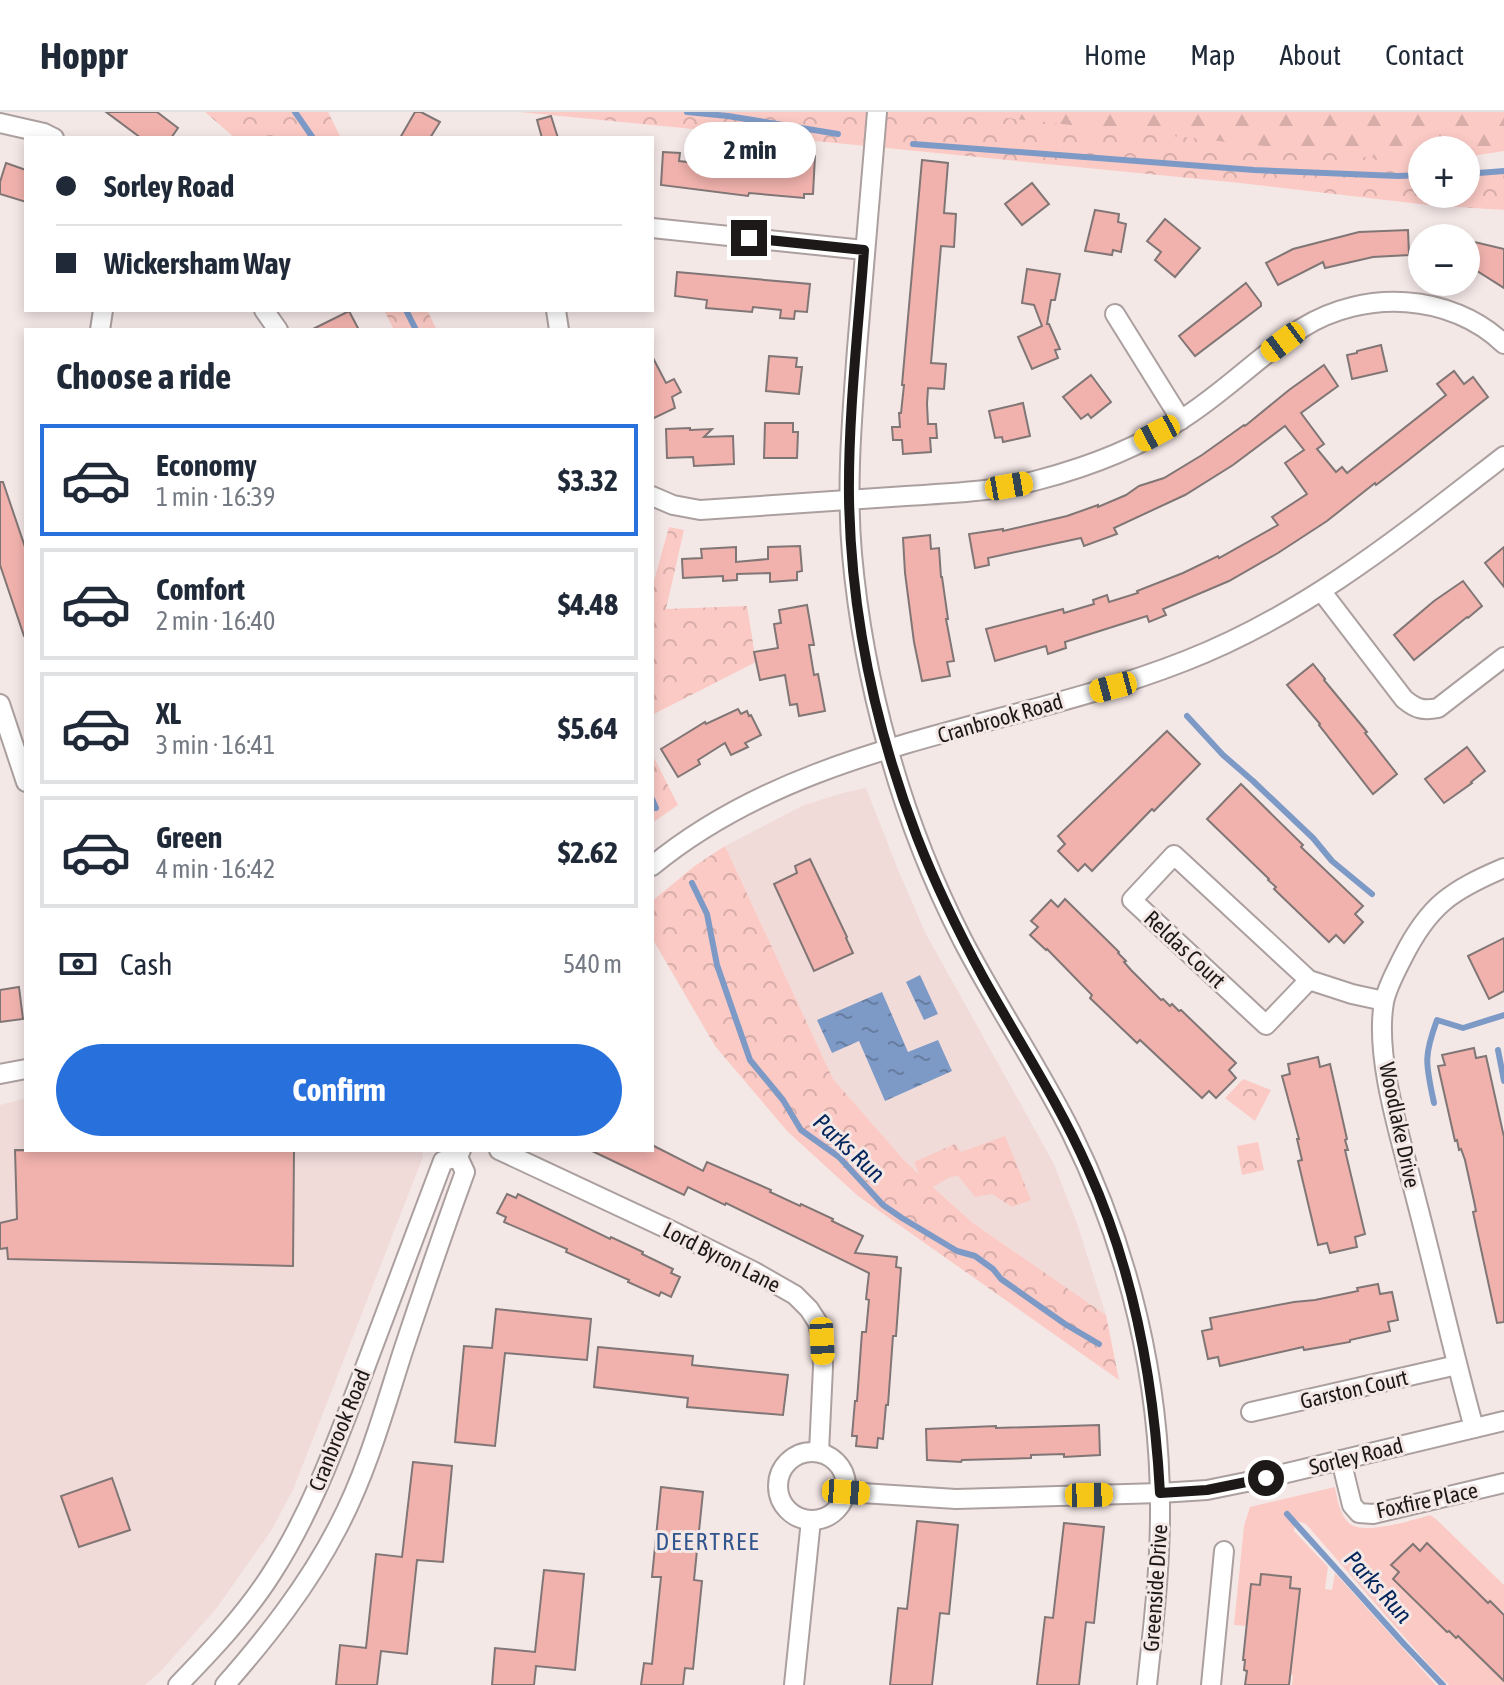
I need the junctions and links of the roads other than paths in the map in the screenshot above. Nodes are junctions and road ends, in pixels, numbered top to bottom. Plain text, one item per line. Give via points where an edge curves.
1 (877, 112) edge
2 (0, 123) edge
3 (50, 136) edge
4 (654, 228) edge
5 (864, 250) junction
6 (1115, 314) dead end
7 (1504, 344) edge
8 (1181, 420) junction
9 (1504, 456) edge
10 (654, 497) edge
11 (849, 500) junction
12 (1322, 592) junction
13 (1504, 657) edge
14 (0, 704) edge
15 (888, 749) junction
16 (24, 776) edge
17 (654, 865) edge
18 (1504, 868) edge
19 (1309, 980) junction
20 (1384, 1001) junction
21 (24, 1069) edge
22 (0, 1074) edge
23 (503, 1152) edge
24 (460, 1153) edge
25 (1457, 1365) junction
26 (1251, 1412) dead end
27 (1504, 1421) edge
28 (1474, 1428) junction
29 (819, 1452) junction
30 (1341, 1460) junction
31 (1504, 1483) edge
32 (846, 1492) junction
33 (1160, 1493) junction
34 (811, 1520) junction
35 (1224, 1551) dead end
36 (178, 1685) edge
37 (225, 1685) edge
38 (794, 1685) edge
39 (1147, 1685) edge
40 (1211, 1685) edge

1 - 5 street, Greenside Drive
2 - 3 street
4 - 5 street
5 - 11 street, Greenside Drive
6 - 8 street
7 - 8 street via 1469,319 1427,304 1370,304 1335,311 1303,328
8 - 11 street via 1087,466 1035,481 982,491
9 - 12 street, Cranbrook Road
10 - 11 street via 700,510
11 - 15 street, Greenside Drive via 858,612
12 - 13 street via 1415,709 1438,708
12 - 15 street, Cranbrook Road via 1221,646 1148,675
14 - 16 street
15 - 17 street, Cranbrook Road via 752,801
15 - 33 street, Greenside Drive via 945,904 1070,1131 1105,1210 1141,1333
18 - 20 street, Woodlake Drive via 1439,904 1415,932
19 - 19 street, Reldas Court via 1266,1025 1132,900 1174,855
19 - 20 street, Reldas Court
20 - 25 street, Woodlake Drive via 1390,1094
21 - 22 street
23 - 29 street, Lord Byron Lane via 795,1295 818,1323 822,1341
24 - 36 street, Cranbrook Road via 443,1161 346,1419 295,1532 251,1604
24 - 37 street, Cranbrook Road via 465,1172 356,1487 295,1599
25 - 26 street, Garston Court
25 - 28 street, Woodlake Drive
27 - 28 street, Sorley Road
28 - 30 street, Sorley Road
29 - 32 street via 839,1464
29 - 34 street via 792,1458 778,1484 786,1507
30 - 31 street, Foxfire Place via 1352,1505 1359,1513
30 - 33 street, Sorley Road via 1207,1490
32 - 33 street, Sorley Road via 956,1499
32 - 34 street via 834,1512
33 - 39 street, Greenside Drive
34 - 38 street
35 - 40 street

